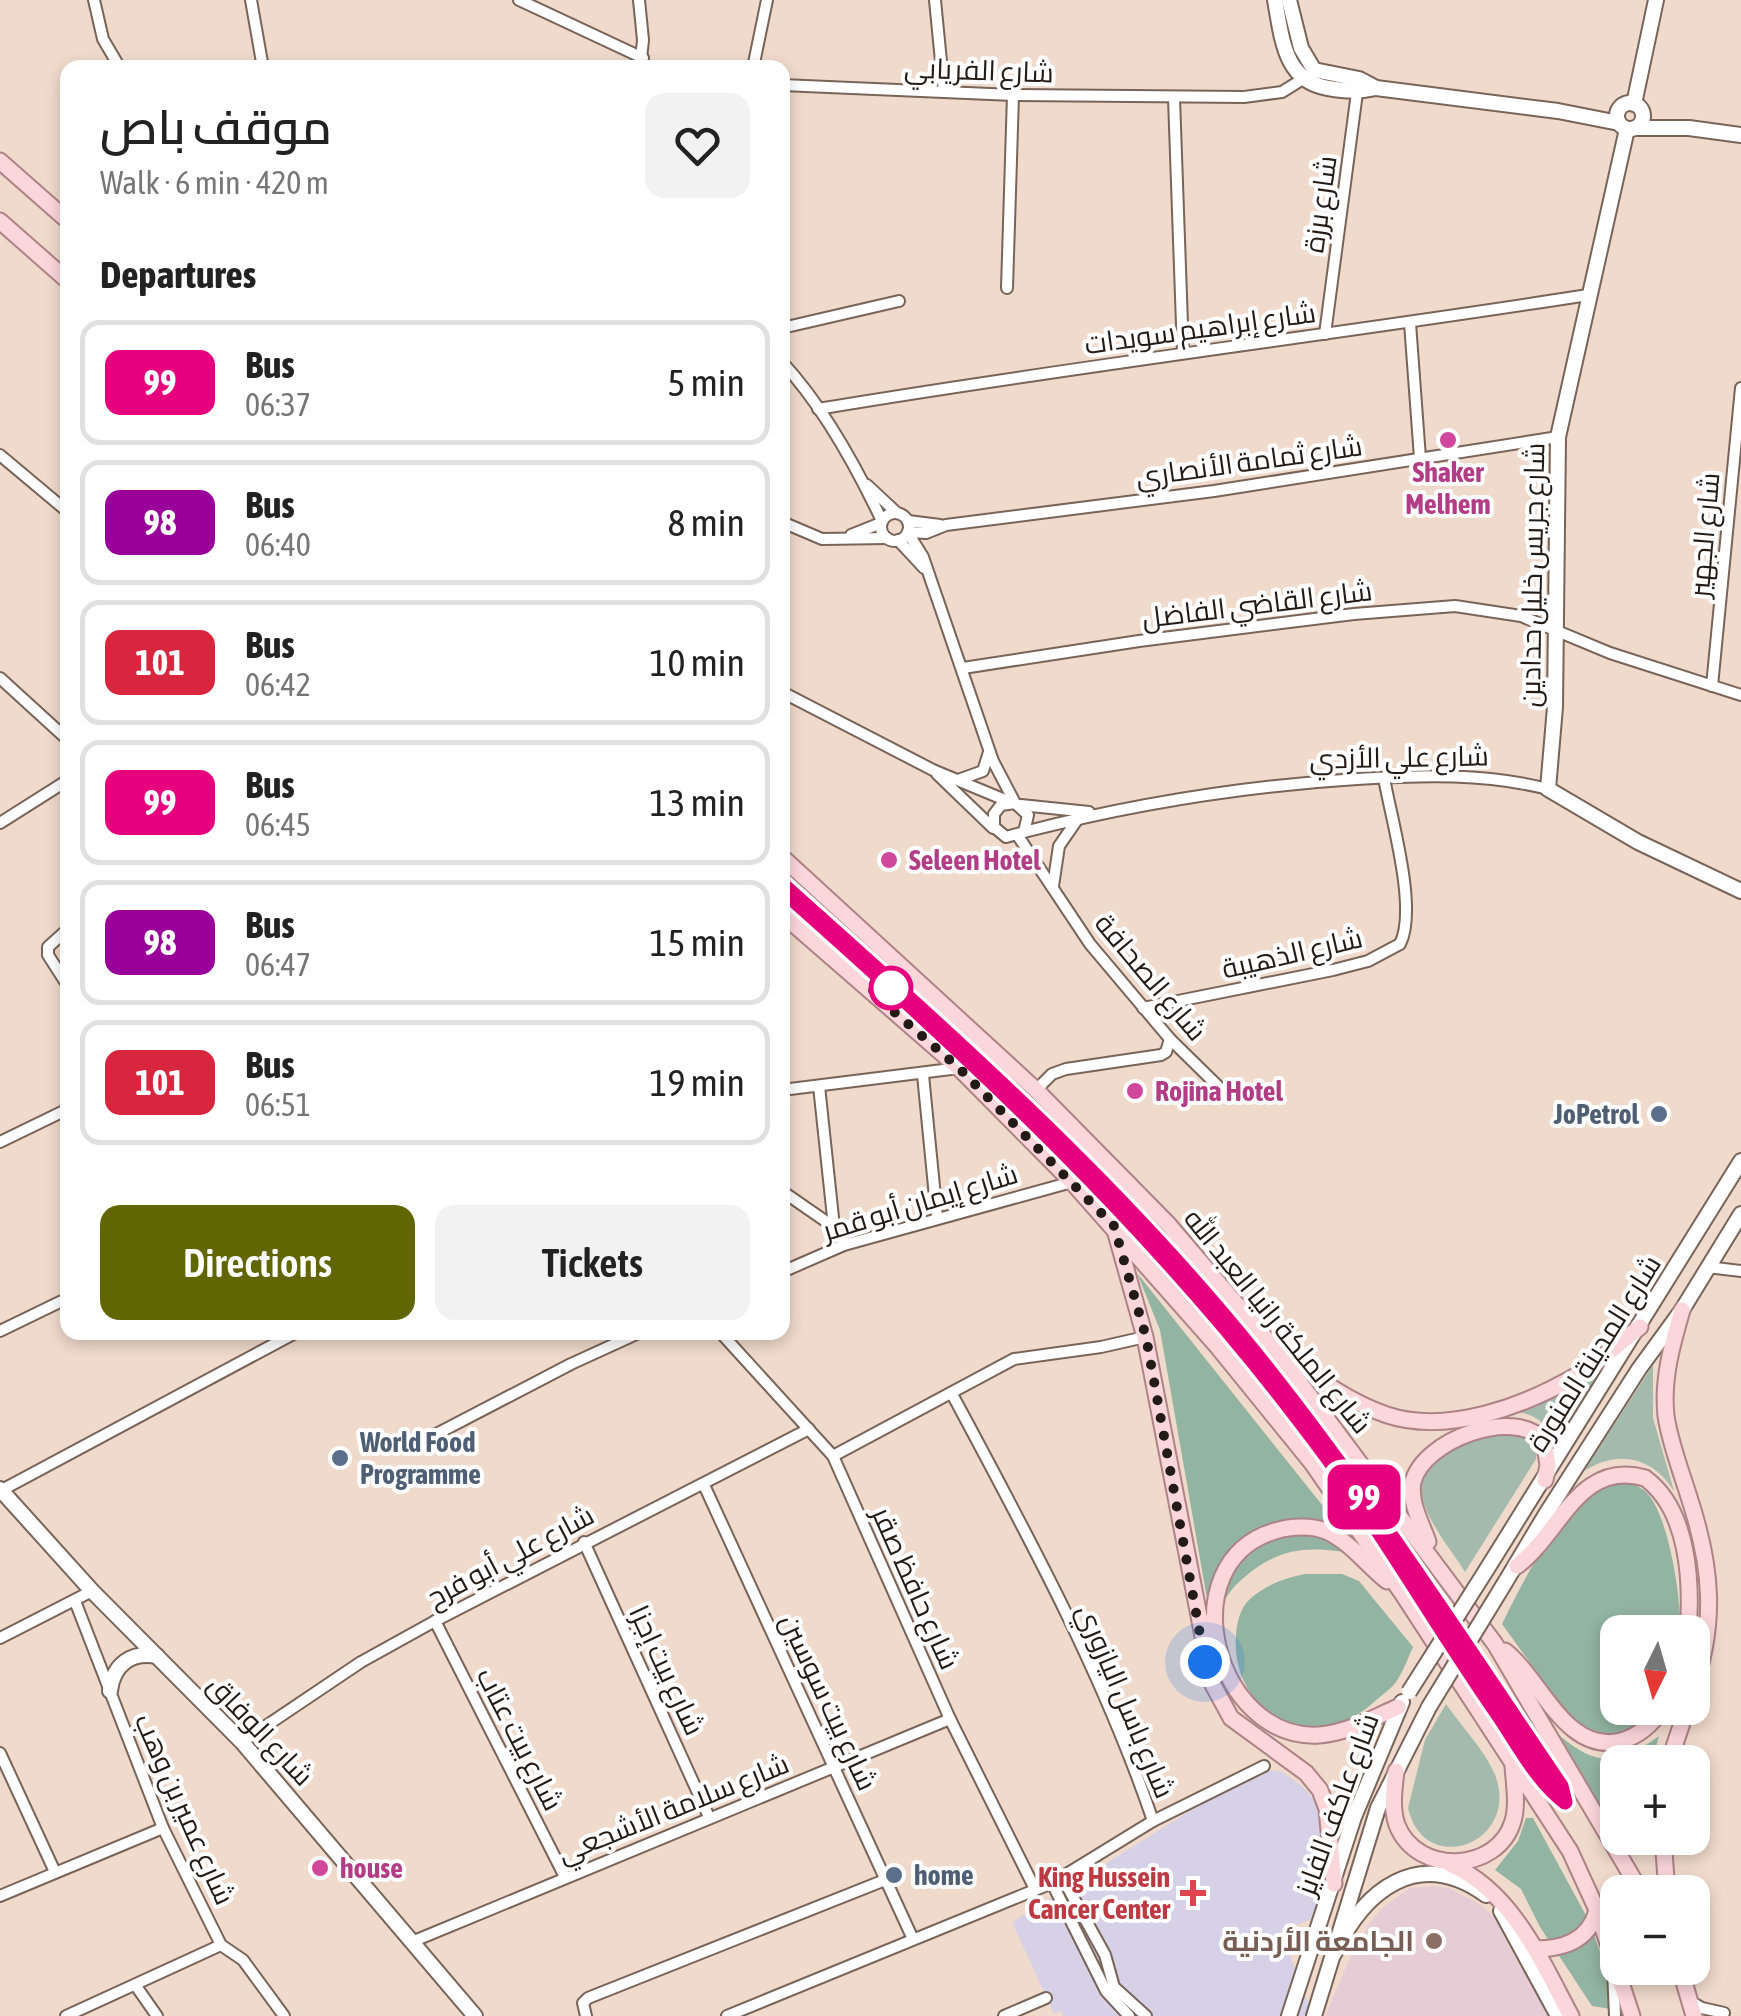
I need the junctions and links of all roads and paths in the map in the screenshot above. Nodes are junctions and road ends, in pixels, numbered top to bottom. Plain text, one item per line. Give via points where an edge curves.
1 (94, 0) edge
2 (251, 0) edge
3 (518, 0) edge
4 (639, 0) edge
5 (767, 0) edge
6 (935, 0) edge
7 (1275, 0) edge
8 (1289, 0) edge
9 (1656, 0) edge
10 (116, 60) edge
11 (262, 60) edge
12 (635, 60) edge
13 (641, 60) edge
14 (755, 60) edge
15 (1308, 75) junction
16 (790, 84) edge
17 (1358, 86) junction
18 (944, 92) junction
19 (1013, 95) junction
20 (1174, 98) junction
21 (1630, 117) junction
22 (1741, 135) edge
23 (0, 161) edge
24 (60, 214) edge
25 (0, 221) edge
26 (60, 274) edge
27 (1007, 288) dead end
28 (1588, 295) junction
29 (898, 301) dead end
30 (1410, 323) junction
31 (790, 326) edge
32 (1324, 334) junction
33 (1182, 353) junction
34 (790, 372) edge
35 (1741, 388) edge
36 (818, 408) junction
37 (1558, 437) junction
38 (0, 455) edge
39 (1420, 458) junction
40 (863, 481) junction
41 (60, 505) edge
42 (896, 512) junction
43 (882, 522) junction
44 (790, 525) edge
45 (902, 533) junction
46 (846, 537) junction
47 (1555, 629) junction
48 (963, 668) junction
49 (0, 678) edge
50 (1712, 686) junction
51 (1741, 695) edge
52 (790, 696) edge
53 (60, 733) edge
54 (991, 756) junction
55 (933, 770) junction
56 (1384, 778) junction
57 (957, 780) junction
58 (60, 785) edge
59 (1548, 789) junction
60 (992, 793) junction
61 (1015, 803) junction
62 (1094, 813) junction
63 (994, 814) junction
64 (1078, 819) junction
65 (0, 823) edge
66 (996, 830) junction
67 (1021, 834) junction
68 (790, 864) edge
69 (1054, 887) junction
70 (1741, 891) edge
71 (790, 921) edge
72 (60, 936) edge
73 (60, 974) edge
74 (1144, 1008) junction
75 (1170, 1039) junction
76 (959, 1068) junction
77 (922, 1075) junction
78 (820, 1086) junction
79 (790, 1089) edge
80 (1036, 1090) junction
81 (1222, 1090) dead end
82 (60, 1113) edge
83 (0, 1142) edge
84 (1741, 1160) edge
85 (1072, 1182) junction
86 (790, 1197) edge
87 (1741, 1214) edge
88 (937, 1217) junction
89 (1114, 1226) junction
90 (834, 1227) junction
91 (844, 1244) junction
92 (1707, 1267) junction
93 (790, 1269) edge
94 (1741, 1271) edge
95 (60, 1302) edge
96 (1682, 1310) junction
97 (1640, 1327) junction
98 (0, 1331) edge
99 (1146, 1337) junction
100 (282, 1340) edge
101 (624, 1340) edge
102 (727, 1340) edge
103 (1273, 1346) junction
104 (952, 1394) junction
105 (809, 1429) junction
106 (423, 1441) dead end
107 (832, 1456) junction
108 (1545, 1480) junction
109 (704, 1485) junction
110 (0, 1490) edge
111 (584, 1542) junction
112 (1435, 1560) junction
113 (1518, 1566) junction
114 (1487, 1569) joint
115 (1506, 1581) joint
116 (92, 1591) junction
117 (1402, 1593) junction
118 (75, 1601) junction
119 (1688, 1615) edge
120 (1708, 1615) edge
121 (435, 1620) junction
122 (0, 1638) edge
123 (1495, 1644) junction
124 (157, 1656) junction
125 (110, 1691) junction
126 (1398, 1707) junction
127 (950, 1719) junction
128 (1648, 1725) edge
129 (242, 1742) junction
130 (0, 1753) edge
131 (834, 1766) junction
132 (1264, 1766) dead end
133 (1513, 1766) junction
134 (1396, 1770) junction
135 (709, 1817) junction
136 (1153, 1821) junction
137 (163, 1828) junction
138 (1443, 1860) junction
139 (55, 1872) junction
140 (1631, 1875) edge
141 (565, 1877) junction
142 (885, 1880) junction
143 (1057, 1880) junction
144 (1334, 1884) junction
145 (1034, 1888) junction
146 (0, 1896) edge
147 (1597, 1910) junction
148 (1600, 1919) edge
149 (912, 1938) junction
150 (414, 1941) junction
151 (222, 1945) junction
152 (1534, 1949) junction
153 (1334, 1954) junction
154 (1308, 1962) junction
155 (1614, 1985) edge
156 (1621, 1985) edge
157 (136, 1986) junction
158 (1046, 1998) dead end
159 (1691, 2008) edge
160 (1614, 2014) edge
161 (1727, 2014) edge
162 (66, 2016) edge
163 (156, 2016) edge
164 (284, 2016) edge
165 (475, 2016) edge
166 (586, 2016) edge
167 (727, 2016) edge
168 (1004, 2016) edge
169 (1129, 2016) edge
170 (1146, 2016) edge
171 (1289, 2016) edge
172 (1298, 2016) edge
173 (1314, 2016) edge
174 (1558, 2016) edge
175 (1571, 2016) edge
176 (1632, 2016) edge

1 - 10 street
2 - 11 street
3 - 12 street
4 - 13 street
5 - 14 street
6 - 18 street
7 - 15 street via 1285,46
8 - 15 street
9 - 21 street, شارع جريس خليل حدادين
15 - 17 street via 1310,85
15 - 20 street, شارع الفريابي via 1265,96
16 - 18 street, شارع الفريابي
17 - 21 street
17 - 32 street, شارع برزة
18 - 19 street, شارع الفريابي
19 - 20 street, شارع الفريابي
19 - 27 street
20 - 33 street
21 - 22 street
21 - 28 street, شارع جريس خليل حدادين
23 - 24 main road
25 - 26 main road
28 - 30 street, شارع إبراهيم سويدات
28 - 37 street, شارع جريس خليل حدادين
29 - 31 street
30 - 32 street, شارع إبراهيم سويدات
30 - 39 street
32 - 33 street, شارع إبراهيم سويدات
33 - 36 street, شارع إبراهيم سويدات
34 - 36 street
35 - 50 street, شارع الجهير
36 - 40 street
37 - 39 street, شارع ثمامة الأنصاري
37 - 47 street, شارع جريس خليل حدادين
38 - 41 street
39 - 45 street, شارع ثمامة الأنصاري
40 - 42 street
40 - 43 street
42 - 43 street
42 - 45 street
43 - 45 street
43 - 46 street
44 - 46 street, شارع ثمامة الأنصاري via 822,539
45 - 46 street, شارع ثمامة الأنصاري
45 - 48 street via 920,548
47 - 48 street, شارع القاضي الفاضل via 1490,610 1433,606
47 - 50 street, شارع القاضي الفاضل
47 - 59 street, شارع جريس خليل حدادين
48 - 54 street
49 - 53 street
50 - 51 street, شارع القاضي الفاضل
52 - 55 street
54 - 57 street via 983,771
54 - 60 street
54 - 61 street
55 - 57 street
55 - 66 street
56 - 59 street, شارع علي الأزدي via 1472,776
56 - 62 street, شارع علي الأزدي
56 - 74 street, شارع الذهيبة via 1408,918 1391,952
57 - 60 street
58 - 65 street
59 - 70 street, شارع علي الأزدي via 1624,835
60 - 61 street
60 - 63 street
61 - 62 street, شارع علي الأزدي
61 - 63 street
61 - 67 street via 1029,821
62 - 64 street, شارع علي الأزدي
63 - 66 street
64 - 67 street, شارع علي الأزدي
64 - 69 street via 1059,846
66 - 67 street via 1006,837
67 - 69 street, شارع الصحافة
68 - 80 main road, شارع الملكة رانيا العبد الله
69 - 74 street, شارع الصحافة via 1080,931
71 - 76 main road
72 - 73 street via 48,955
74 - 75 street, شارع الصحافة
75 - 80 street via 1161,1055 1060,1070
75 - 81 street, شارع الصحافة
76 - 77 street
76 - 85 main road
77 - 78 street
77 - 88 street
78 - 79 street
78 - 90 street
80 - 103 main road, شارع الملكة رانيا العبد الله via 1168,1224
82 - 83 street
84 - 97 street, شارع المدينة المنورة
85 - 88 street, شارع إيمان أبو قمر
85 - 89 main road
86 - 90 street
87 - 92 street, شارع المدينة المنورة
88 - 91 street, شارع إيمان أبو قمر
89 - 99 main road
89 - 117 main road via 1312,1463
90 - 91 street
91 - 93 street, شارع إيمان أبو قمر
92 - 94 street
92 - 96 street, شارع المدينة المنورة
95 - 98 street
96 - 113 street, شارع المدينة المنورة
96 - 120 main road via 1668,1362 1666,1414 1710,1584
97 - 103 main road via 1565,1382 1518,1403 1445,1422 1389,1416 1360,1404
97 - 108 street, شارع المدينة المنورة
99 - 104 street via 1014,1359
99 - 144 main road via 1212,1683 1231,1718 1320,1790
100 - 110 street
101 - 106 street
102 - 105 street, شارع حافظ صقر
103 - 112 main road, شارع الملكة رانيا العبد الله
104 - 107 street
104 - 136 street, شارع باسل اليازوري via 1081,1646
105 - 107 street, شارع حافظ صقر
105 - 109 street, شارع علي أبو فرح
107 - 127 street, شارع حافظ صقر
108 - 112 main road via 1544,1441 1527,1428 1503,1425 1436,1450 1416,1474 1412,1496
108 - 114 street, شارع المدينة المنورة
109 - 111 street, شارع علي أبو فرح
109 - 131 street, شارع بيت سوسين
110 - 116 street, شارع الوفاق
111 - 121 street, شارع علي أبو فرح
111 - 135 street, شارع بيت إجزا
112 - 123 main road, شارع الملكة رانيا العبد الله
113 - 115 street, شارع المدينة المنورة
113 - 119 main road via 1584,1488 1604,1478 1645,1478 1666,1498 1680,1534
114 - 126 street, شارع عاكف الفايز, bridge
115 - 134 street, شارع عاكف الفايز, bridge
116 - 118 street
116 - 124 street, شارع الوفاق
117 - 126 main road via 1325,1530 1285,1528 1247,1543 1230,1558 1216,1597 1226,1671 1252,1712 1278,1728 1330,1734
117 - 133 main road
118 - 122 street
118 - 125 street, شارع عمير بن وهب
121 - 129 street, شارع علي أبو فرح
121 - 141 street, شارع بيت عتاب
123 - 128 main road via 1587,1739 1628,1739
123 - 140 main road, شارع الملكة رانيا العبد الله
124 - 125 street via 138,1655 121,1664
124 - 129 street, شارع الوفاق
125 - 137 street, شارع عمير بن وهب
126 - 144 street, شارع عاكف الفايز
127 - 131 street, شارع سلامة الأشجعي
127 - 145 street, شارع حافظ صقر
129 - 150 street, شارع الوفاق
130 - 139 street
131 - 135 street, شارع سلامة الأشجعي
131 - 142 street, شارع بيت سوسين
132 - 136 street
133 - 138 main road via 1515,1815 1505,1838 1478,1859
133 - 147 main road via 1570,1852
134 - 138 main road via 1398,1829 1419,1852
134 - 153 street, شارع عاكف الفايز
135 - 141 street, شارع سلامة الأشجعي
136 - 143 street, شارع باسل اليازوري
137 - 139 street
137 - 151 street, شارع عمير بن وهب
138 - 152 main road via 1492,1892
139 - 146 street
141 - 150 street, شارع سلامة الأشجعي
142 - 149 street, شارع بيت سوسين
142 - 166 street via 588,1998
143 - 145 street, شارع باسل اليازوري
143 - 169 street via 1106,1991
143 - 170 street via 1106,1955 1114,1986
144 - 154 street, شارع عاكف الفايز
145 - 149 street, شارع باسل اليازوري
147 - 148 main road
147 - 152 main road via 1577,1940
149 - 167 street, شارع باسل اليازوري
150 - 165 street, شارع الوفاق
151 - 157 street
151 - 164 street, شارع عمير بن وهب via 242,1960
152 - 175 main road
153 - 173 street, شارع عاكف الفايز
153 - 174 street via 1362,1908 1392,1882 1423,1874 1460,1880 1499,1910
154 - 171 street, شارع عاكف الفايز
154 - 172 street
155 - 160 street
156 - 176 main road
157 - 162 street
157 - 163 street
158 - 168 street
159 - 161 street

